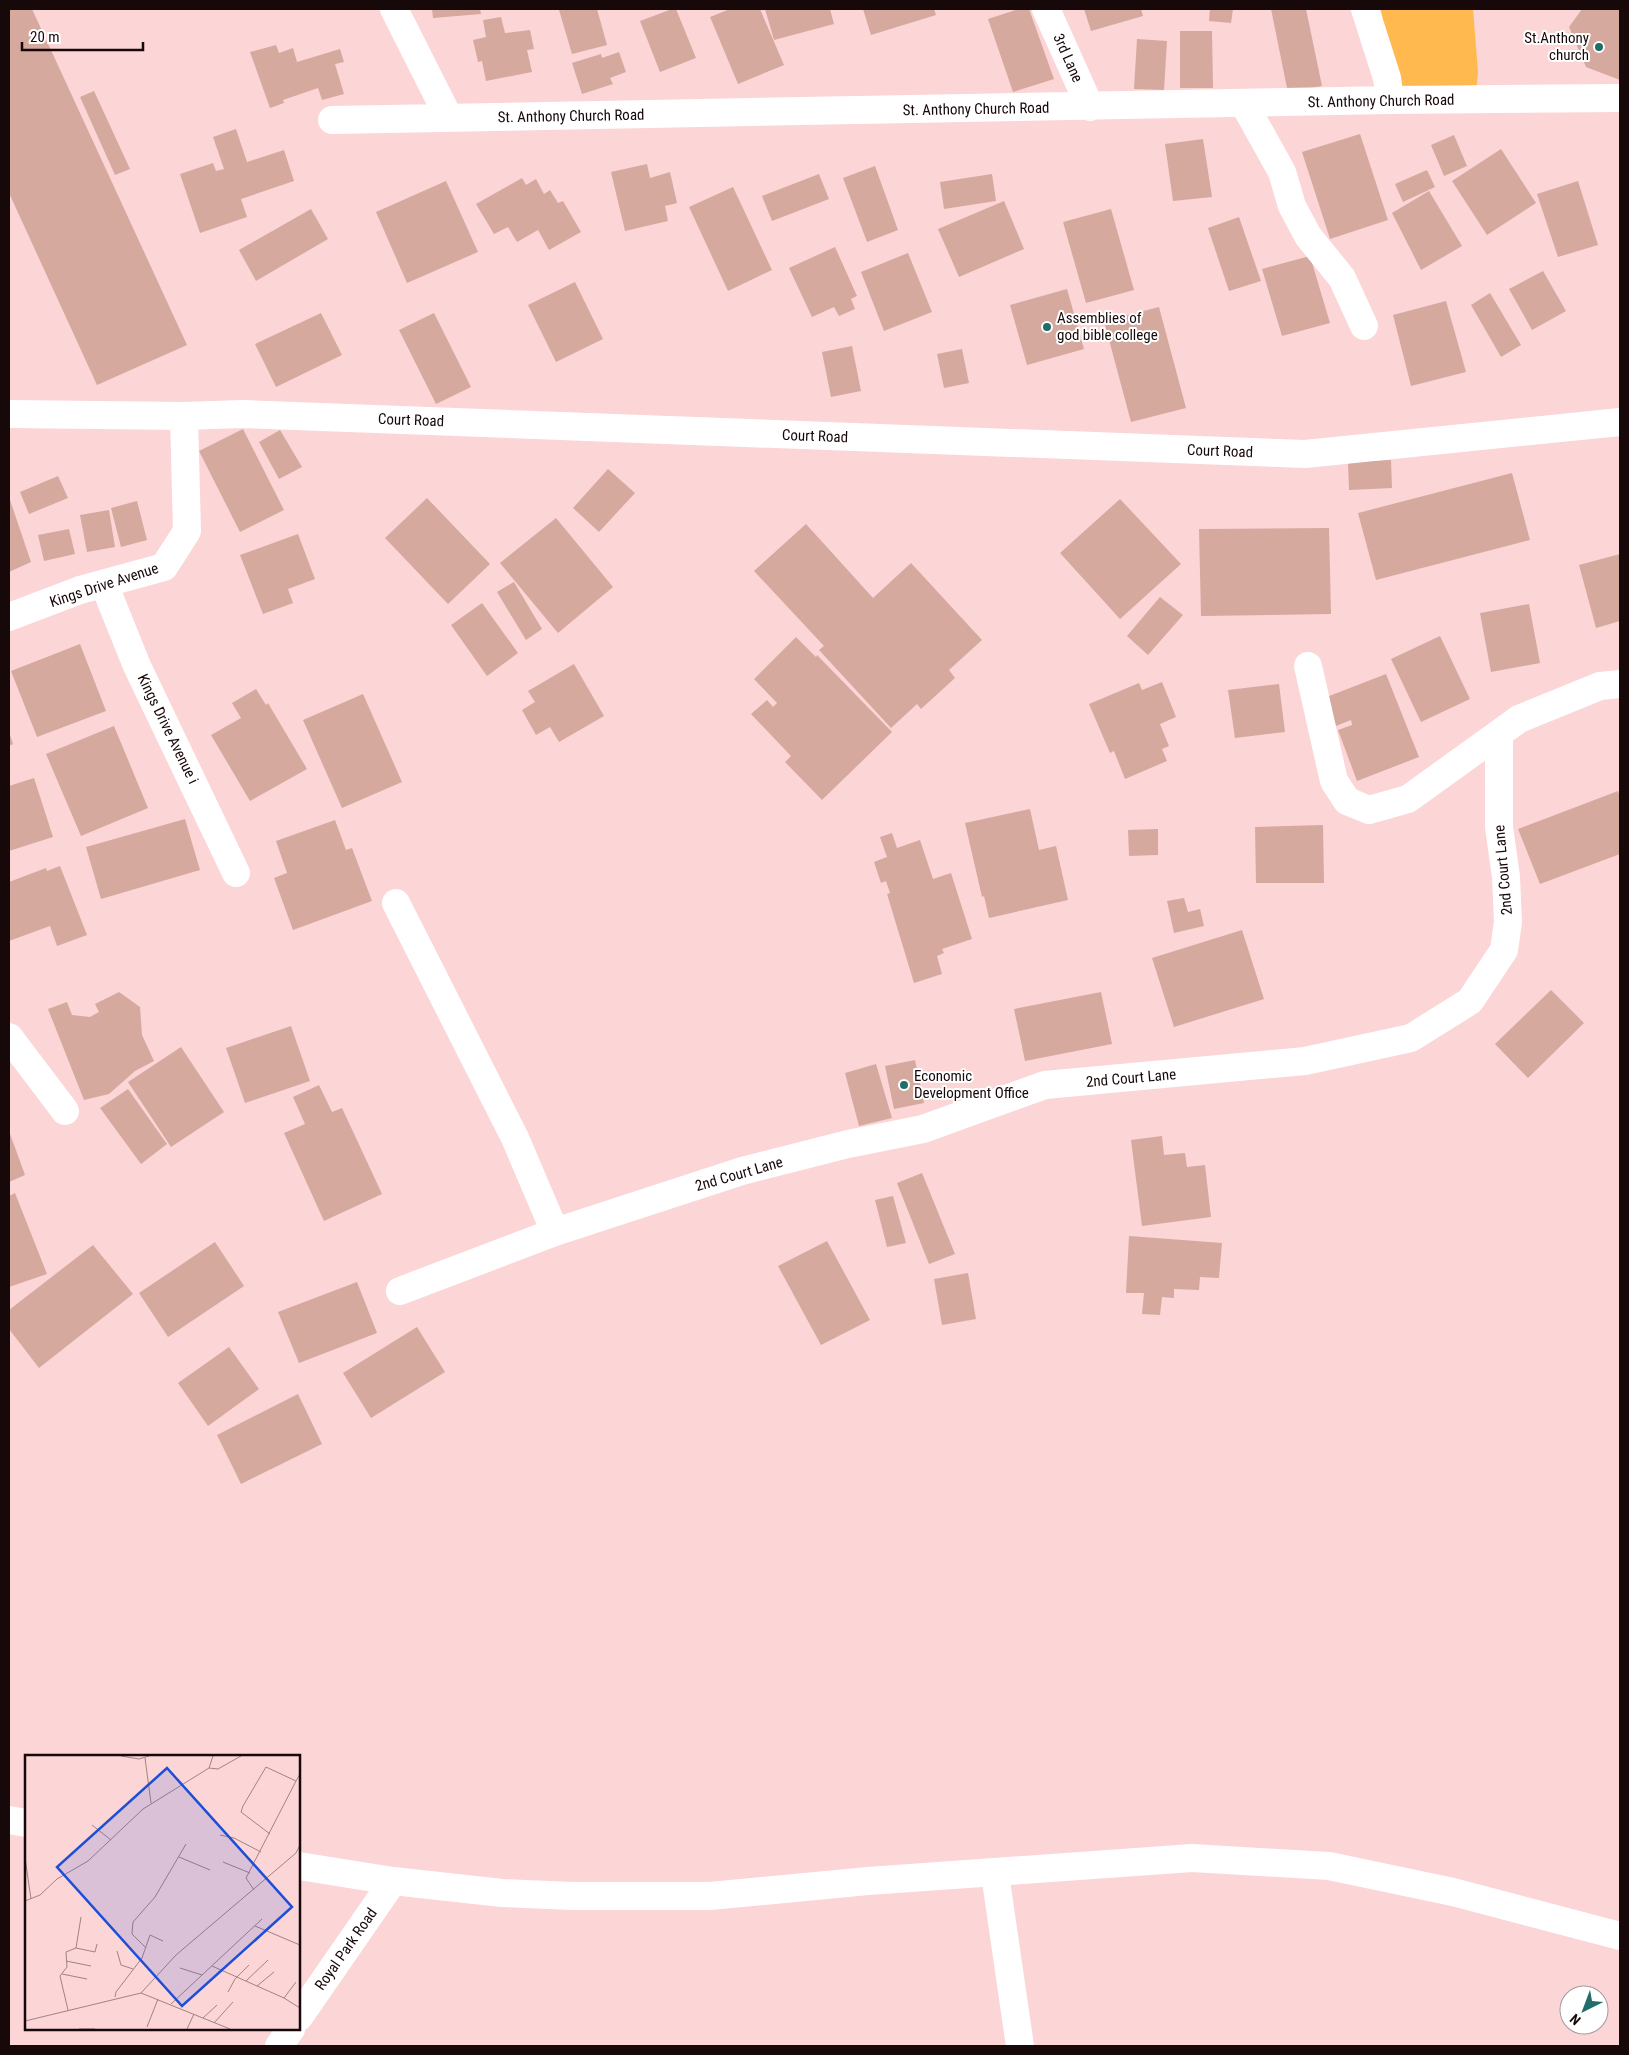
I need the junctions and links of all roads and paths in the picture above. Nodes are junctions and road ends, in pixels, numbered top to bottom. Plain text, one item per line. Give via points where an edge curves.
1 (394, 9) edge
2 (1046, 9) edge
3 (1366, 9) edge
4 (1620, 98) edge
5 (1390, 100) junction
6 (1244, 104) junction
7 (1090, 107) junction
8 (449, 118) junction
9 (332, 120) dead end
10 (1364, 326) dead end
11 (9, 414) edge
12 (184, 416) junction
13 (1620, 422) edge
14 (104, 584) junction
15 (9, 617) edge
16 (1308, 666) dead end
17 (1620, 684) edge
18 (1499, 734) junction
19 (236, 874) dead end
20 (396, 903) dead end
21 (9, 1037) edge
22 (65, 1111) dead end
23 (555, 1232) junction
24 (400, 1291) dead end
25 (9, 1820) edge
26 (25, 1823) edge
27 (300, 1866) edge
28 (995, 1874) junction
29 (393, 1882) junction
30 (1620, 1936) edge
31 (300, 2017) edge
32 (290, 2030) edge
33 (279, 2046) edge
34 (1020, 2046) edge

1 - 8 street
2 - 7 street, 3rd Lane
3 - 5 street via 1387,78
4 - 5 street, St. Anthony Church Road
5 - 6 street, St. Anthony Church Road
6 - 7 street, St. Anthony Church Road
6 - 10 street via 1282,172 1292,206 1308,236 1342,278
7 - 8 street, St. Anthony Church Road
8 - 9 street, St. Anthony Church Road
11 - 12 street, Court Road
12 - 13 street, Court Road via 243,414 1305,454
12 - 14 street, Kings Drive Avenue via 187,531 164,567
14 - 15 street, Kings Drive Avenue
14 - 19 street, Kings Drive Avenue i via 138,666
16 - 18 street via 1334,781 1347,802 1369,810 1408,799
17 - 18 street via 1600,686 1520,719
18 - 23 street, 2nd Court Lane via 1499,826 1508,922 1504,950 1470,1001 1411,1038 1305,1061 1046,1086 923,1129 848,1144 742,1172
20 - 23 street via 516,1138
21 - 22 street
23 - 24 street, 2nd Court Lane
25 - 26 street
27 - 29 street
28 - 29 street via 868,1881 710,1896 502,1893
28 - 30 street via 1192,1858 1329,1866 1453,1892
28 - 34 street
29 - 31 street, Royal Park Road
32 - 33 street

